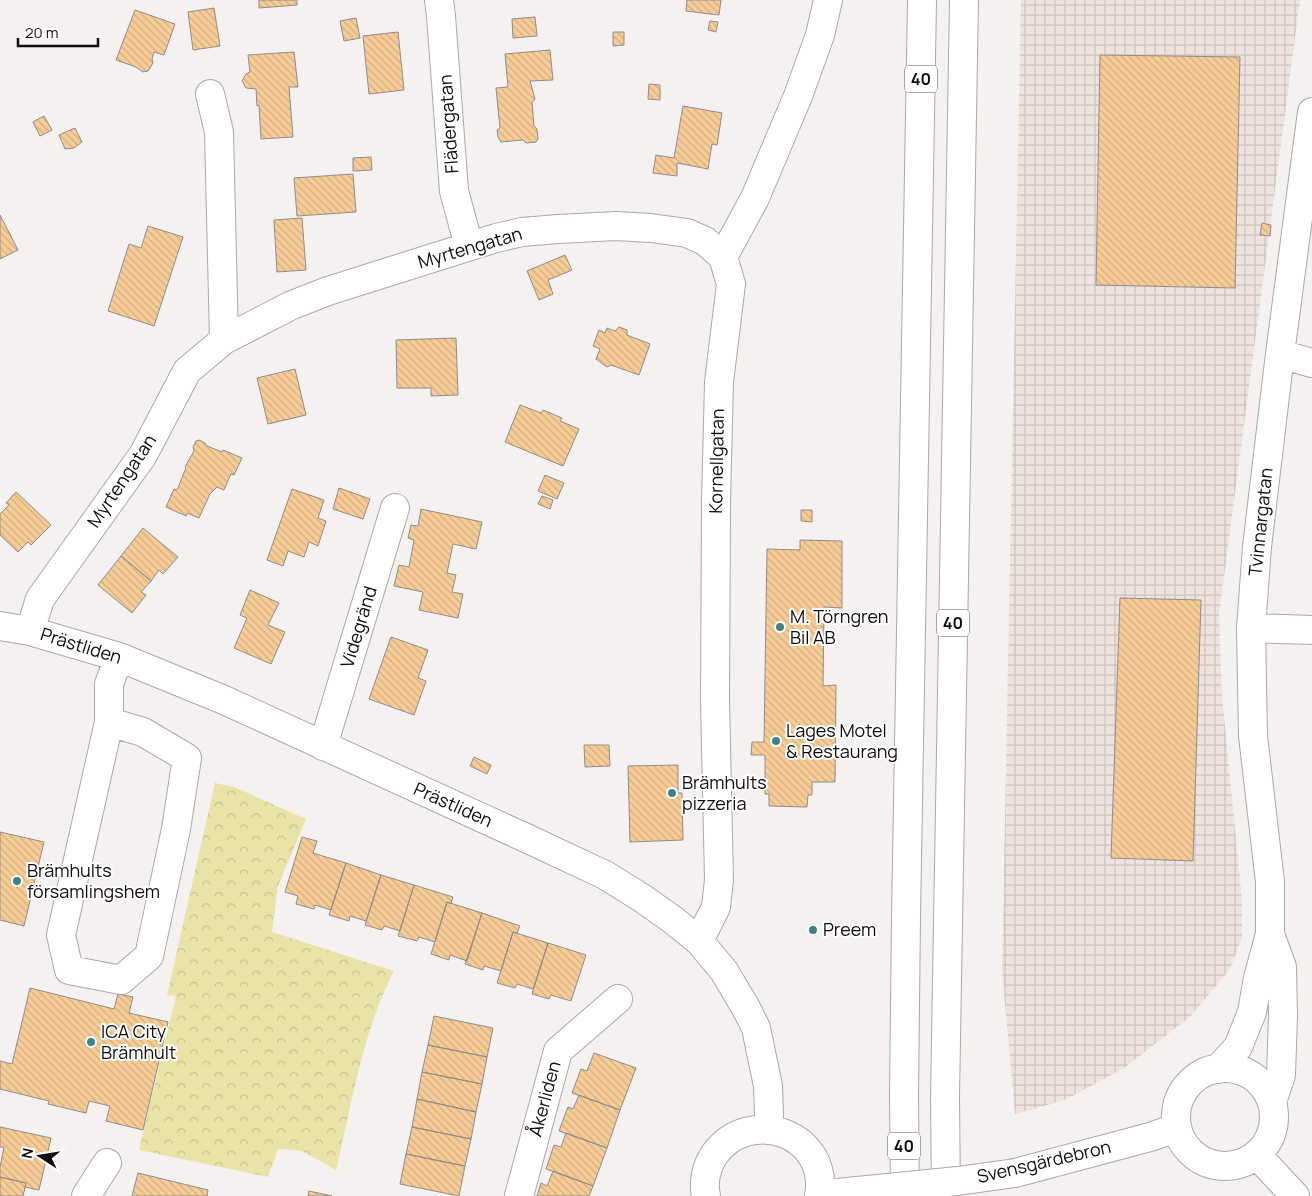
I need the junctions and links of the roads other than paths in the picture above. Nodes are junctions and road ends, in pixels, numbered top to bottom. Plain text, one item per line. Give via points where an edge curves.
1 (438, 0) edge
2 (828, 0) edge
3 (922, 0) edge
4 (964, 0) edge
5 (210, 94) dead end
6 (1312, 112) edge
7 (469, 246) junction
8 (723, 257) junction
9 (224, 340) junction
10 (1280, 354) junction
11 (1312, 363) edge
12 (395, 508) dead end
13 (0, 626) edge
14 (1251, 628) junction
15 (1312, 630) edge
16 (30, 631) junction
17 (118, 657) junction
18 (109, 722) junction
19 (323, 746) junction
20 (1270, 934) junction
21 (698, 941) junction
22 (618, 999) dead end
23 (1218, 1069) junction
24 (1272, 1102) junction
25 (1176, 1128) junction
26 (768, 1129) junction
27 (1257, 1155) junction
28 (107, 1163) dead end
29 (825, 1194) edge
30 (86, 1196) edge
31 (519, 1196) edge
32 (706, 1196) edge
33 (905, 1196) edge
34 (946, 1196) edge
35 (1295, 1196) edge

1 - 7 main road, Flädergatan via 454,191
2 - 8 main road via 820,35 798,96 755,198
3 - 33 main road, 40 via 905,967
4 - 34 main road, 40 via 945,1087
5 - 9 main road via 219,132
6 - 10 main road, Tvinnargatan
7 - 8 main road, Myrtengatan via 522,232 616,226 687,233 705,240
7 - 9 main road, Myrtengatan via 328,291 292,305
8 - 21 main road, Kornellgatan via 731,284 719,382 715,702 719,880 716,907
9 - 16 main road, Myrtengatan via 188,371 143,455 40,599
10 - 11 main road
10 - 14 main road, Tvinnargatan via 1256,547
12 - 19 main road, Videgränd
13 - 16 main road, Prästliden
14 - 15 main road
14 - 20 main road, Tvinnargatan via 1253,736 1270,882
16 - 17 main road, Prästliden
17 - 18 main road via 109,684
17 - 19 main road, Prästliden via 224,700
18 - 18 main road via 61,935 69,970 121,980 149,956 176,829 187,758 143,732
19 - 21 main road, Prästliden via 604,876 650,903
20 - 23 main road, Tvinnargatan via 1252,1012 1238,1047
20 - 24 main road, Tvinnargatan via 1282,967 1283,1016 1281,1075
21 - 26 main road, Prästliden via 724,971 756,1028 768,1086
22 - 31 main road, Åkerliden via 558,1051
23 - 24 main road, Tvinnargatan via 1245,1072 1266,1090
23 - 25 main road, Tvinnargatan via 1196,1078 1180,1096
24 - 27 main road, Tvinnargatan via 1272,1131
25 - 27 main road via 1190,1153 1209,1164 1230,1166 1244,1163
25 - 29 main road, Svensgärdebron, bridge via 1015,1173
26 - 29 main road via 790,1135 807,1150 818,1170
26 - 32 main road via 745,1131 718,1150 705,1180
27 - 35 main road
28 - 30 main road

